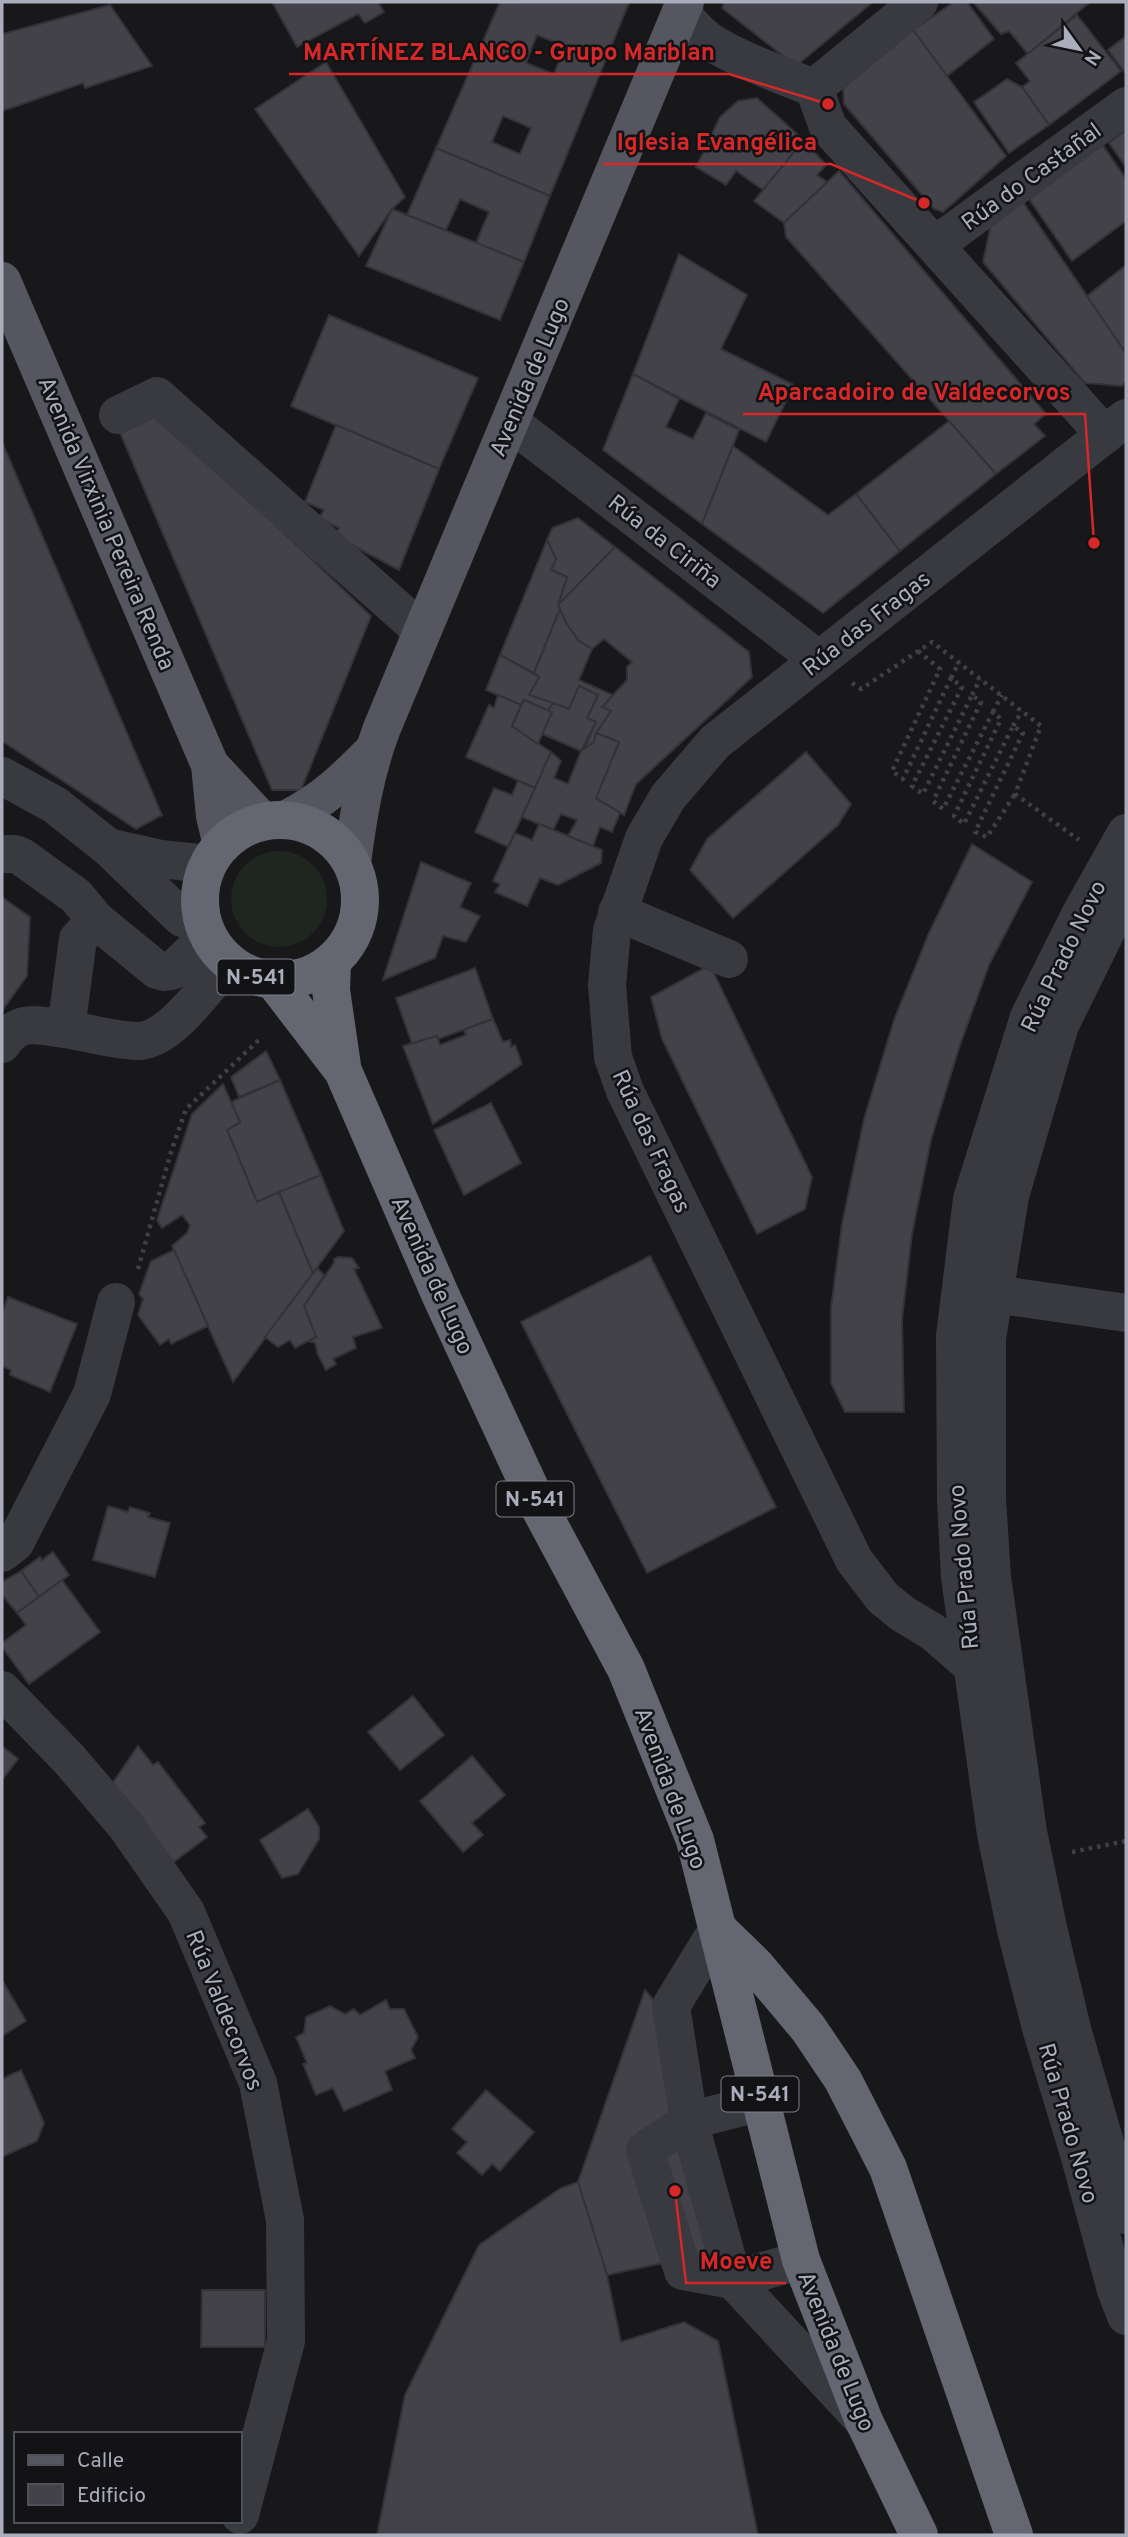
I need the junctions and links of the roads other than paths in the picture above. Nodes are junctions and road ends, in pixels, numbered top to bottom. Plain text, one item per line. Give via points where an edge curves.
1 (919, 2) edge
2 (683, 7) edge
3 (814, 88) junction
4 (1126, 107) edge
5 (935, 245) junction
6 (2, 281) edge
7 (118, 415) dead end
8 (510, 422) junction
9 (1116, 426) edge
10 (422, 631) junction
11 (819, 660) junction
12 (373, 751) junction
13 (210, 765) junction
14 (2, 776) edge
15 (274, 820) junction
16 (1126, 833) edge
17 (108, 847) junction
18 (2, 854) edge
19 (215, 854) junction
20 (352, 863) junction
21 (1126, 891) edge
22 (617, 912) junction
23 (96, 920) junction
24 (213, 940) junction
25 (729, 959) dead end
26 (332, 962) junction
27 (162, 972) junction
28 (274, 981) junction
29 (66, 1030) junction
30 (152, 1038) junction
31 (2, 1044) edge
32 (342, 1071) junction
33 (994, 1294) junction
34 (116, 1302) road end
35 (1126, 1313) edge
36 (2, 1553) edge
37 (972, 1666) junction
38 (2, 1690) edge
39 (718, 1929) junction
40 (761, 2102) junction
41 (689, 2121) junction
42 (1126, 2215) edge
43 (801, 2260) junction
44 (733, 2280) junction
45 (1126, 2316) edge
46 (864, 2421) junction
47 (242, 2507) edge
48 (919, 2535) edge
49 (1014, 2535) edge

1 - 3 street
2 - 3 street via 694,28 709,40
2 - 8 main road, Avenida de Lugo
3 - 5 street via 828,127
4 - 5 street, Rúa do Castañal
5 - 9 street
6 - 13 main road, Avenida Virxinia Pereira Renda
7 - 10 street via 157,396
8 - 10 main road, Avenida de Lugo
8 - 11 street, Rúa da Ciriña
9 - 11 street, Rúa das Fragas
10 - 12 main road, Avenida de Lugo
11 - 22 street, Rúa das Fragas via 715,742 668,797 644,838
12 - 15 main road, Avenida de Lugo via 315,804
12 - 20 main road, Avenida de Lugo
13 - 15 main road, Avenida Virxinia Pereira Renda
13 - 19 main road, Avenida Virxinia Pereira Renda
14 - 17 street via 55,805
15 - 19 highway via 240,830
15 - 20 highway, N-541 via 306,824 327,834
16 - 37 street, Rúa Prado Novo via 1029,1017 972,1199 955,1336 956,1500
17 - 19 street via 171,861
17 - 24 street via 182,918
18 - 23 street via 22,857 76,896
19 - 24 highway via 201,882 199,901
20 - 26 highway, N-541 via 361,905 356,928
21 - 33 street, Rúa Prado Novo via 1060,1025 1010,1196
22 - 25 street
22 - 37 street, Rúa das Fragas via 607,985 613,1057 625,1091 854,1560 883,1598
23 - 27 street
23 - 29 street via 78,939
24 - 27 street via 172,971
24 - 28 highway, N-541 via 242,972
24 - 30 street via 175,1022
26 - 28 highway, N-541 via 305,977
26 - 32 highway, Avenida de Lugo / N-541 via 331,990
27 - 30 street
28 - 32 highway, Avenida de Lugo / N-541
29 - 30 street via 138,1042
29 - 31 street via 26,1024
32 - 39 highway, Avenida de Lugo / N-541 via 535,1499 626,1669 695,1840
33 - 35 street
33 - 42 street, Rúa Prado Novo via 987,1338 987,1499 992,1577 1028,1832 1072,2029
34 - 36 street via 92,1394 15,1543
37 - 45 street, Rúa Prado Novo via 996,1834 1016,1930
38 - 47 street, Rúa Valdecorvos via 126,1826 186,1912 258,2083 285,2220 286,2341
39 - 40 highway, Avenida de Lugo / N-541
39 - 41 street via 671,2006
39 - 49 highway via 808,2028 843,2080 888,2168
40 - 41 street
40 - 43 highway, Avenida de Lugo / N-541
41 - 44 street
41 - 44 street via 645,2150 683,2270
43 - 44 street
43 - 46 highway, Avenida de Lugo / N-541
44 - 46 street
46 - 48 highway, Avenida de Lugo / N-541

